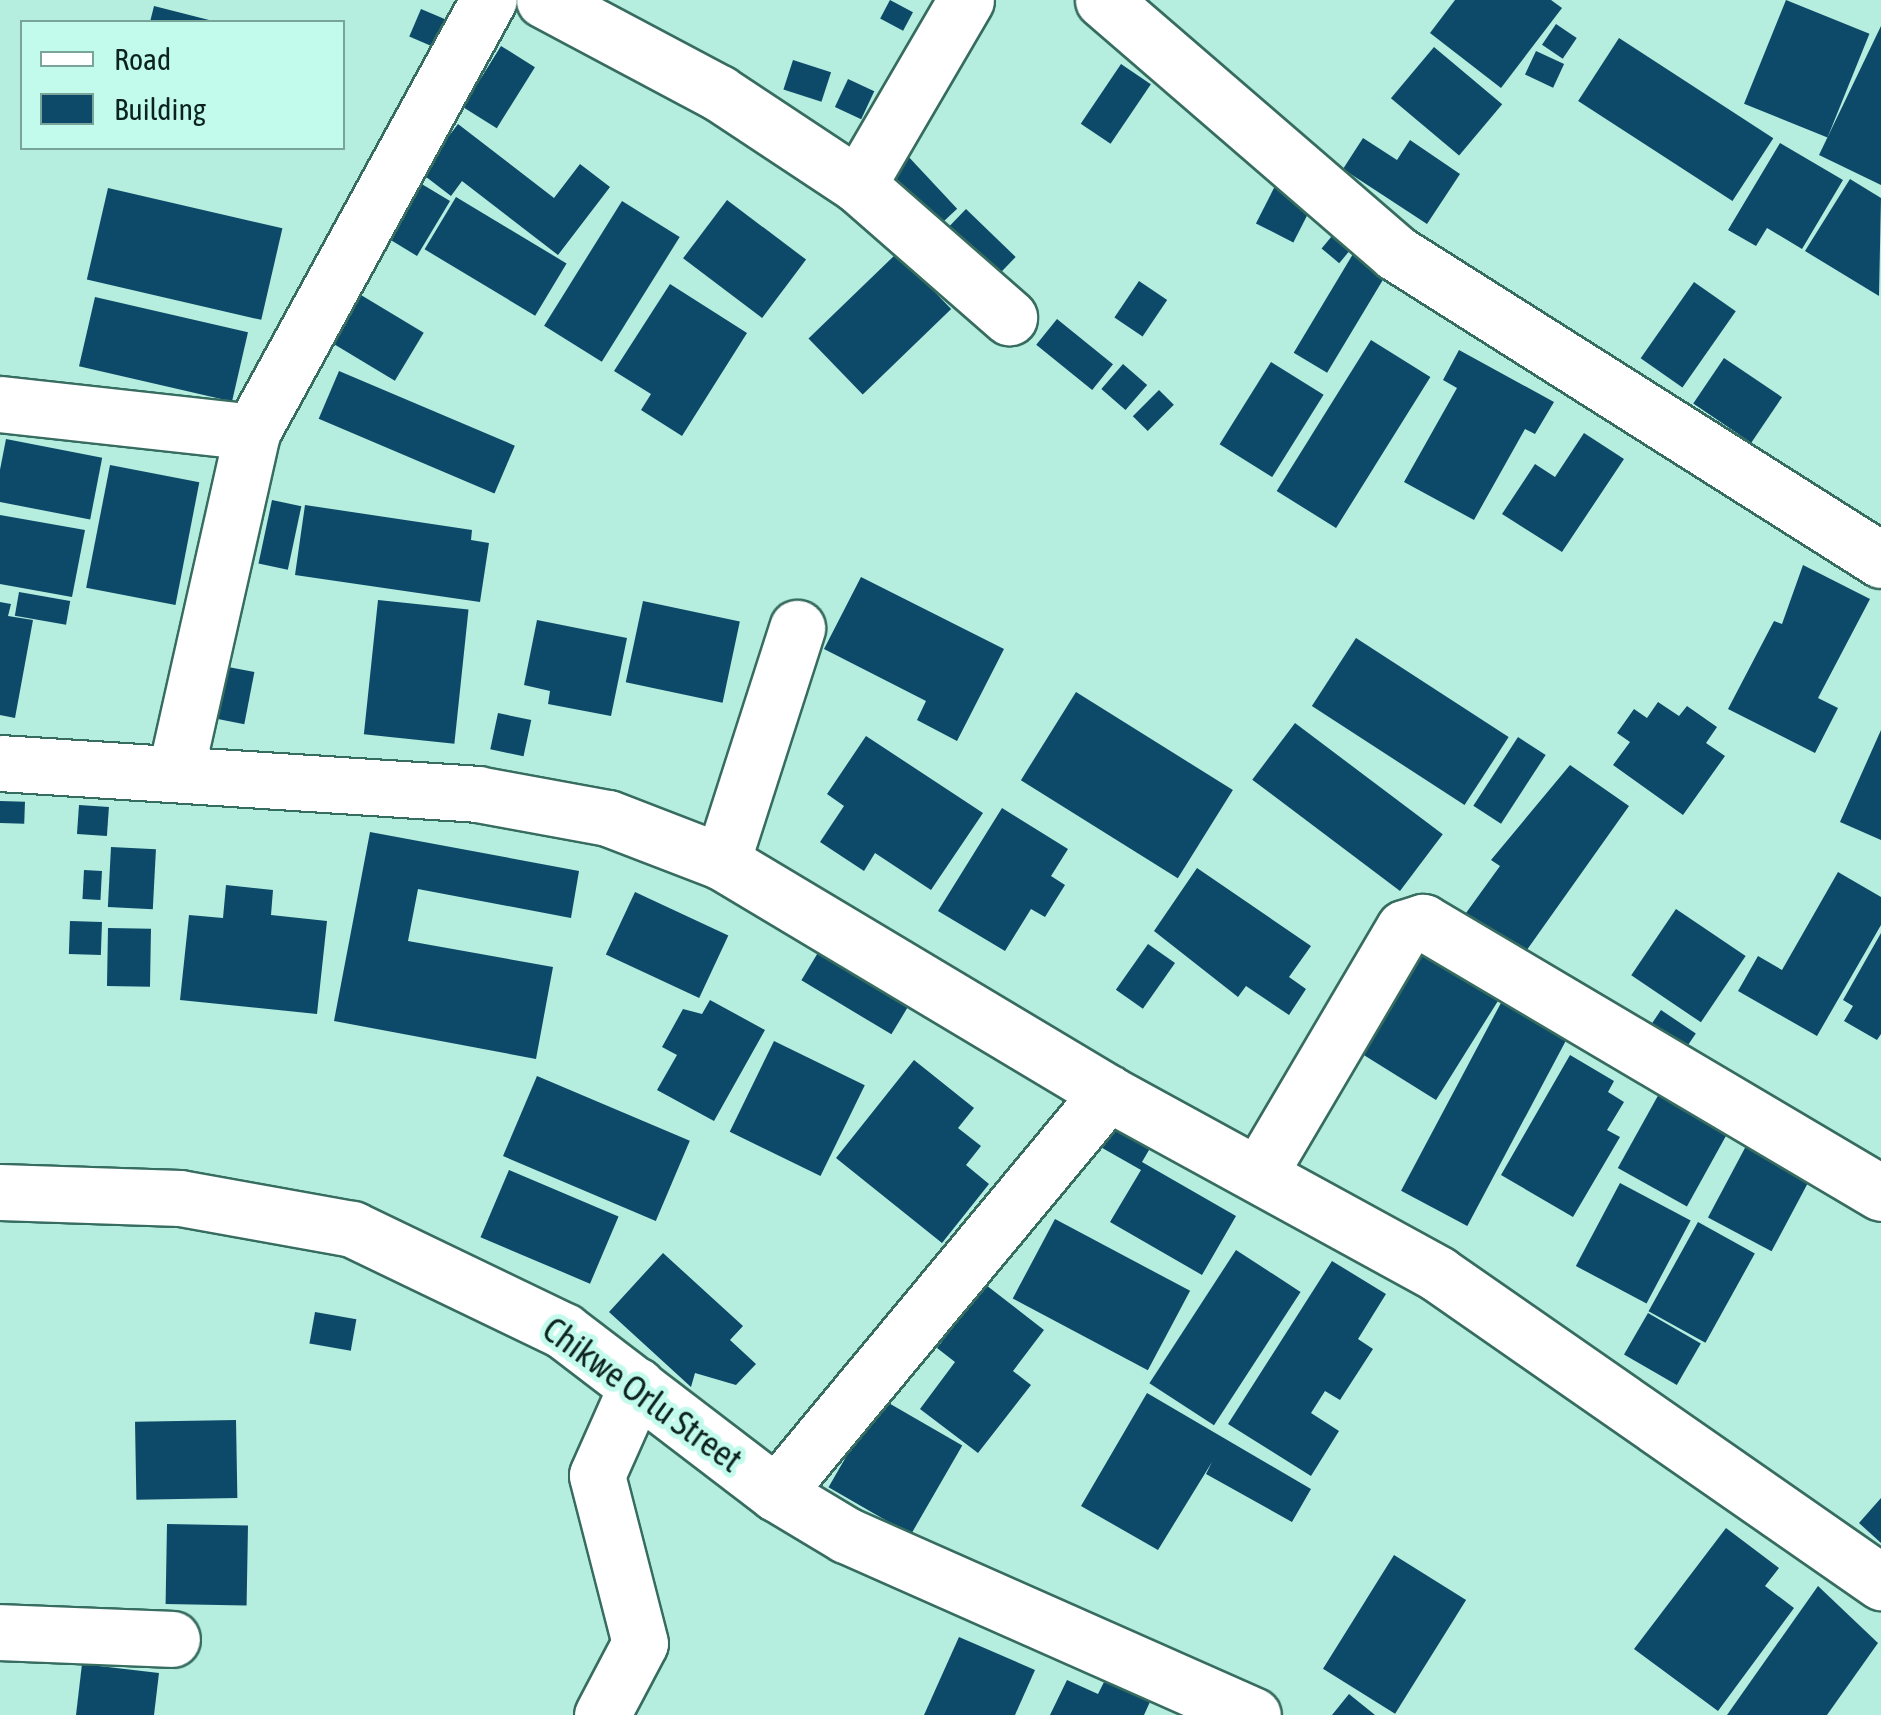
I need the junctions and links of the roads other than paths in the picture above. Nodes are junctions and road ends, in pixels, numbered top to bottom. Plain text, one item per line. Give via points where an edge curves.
1 (489, 0) edge
2 (544, 0) edge
3 (966, 0) edge
4 (1103, 0) edge
5 (858, 184) junction
6 (1009, 316) dead end
7 (0, 404) edge
8 (252, 432) junction
9 (1881, 560) edge
10 (796, 628) dead end
11 (0, 763) edge
12 (176, 770) junction
13 (722, 862) junction
14 (1108, 1093) junction
15 (1260, 1172) junction
16 (0, 1192) edge
17 (1881, 1193) edge
18 (637, 1385) junction
19 (776, 1493) junction
20 (1881, 1582) edge
21 (0, 1632) edge
22 (172, 1639) dead end
23 (1174, 1696) edge
24 (602, 1715) edge
25 (1252, 1715) edge

1 - 8 street
2 - 5 street via 719,92
3 - 5 street
4 - 9 street via 1396,253
5 - 6 street
7 - 8 street
8 - 12 street
10 - 13 street
11 - 12 street
12 - 13 street via 477,794 608,818
13 - 14 street
14 - 15 street
14 - 19 street
15 - 17 street via 1404,928 1424,922
15 - 20 street via 1438,1274
16 - 18 street, Chikwe Orlu Street via 180,1198 352,1229 479,1283
18 - 19 street, Chikwe Orlu Street
18 - 24 street via 597,1475 640,1643
19 - 23 street, Chikwe Orlu Street
21 - 22 street
23 - 25 street, Chikwe Orlu Street

